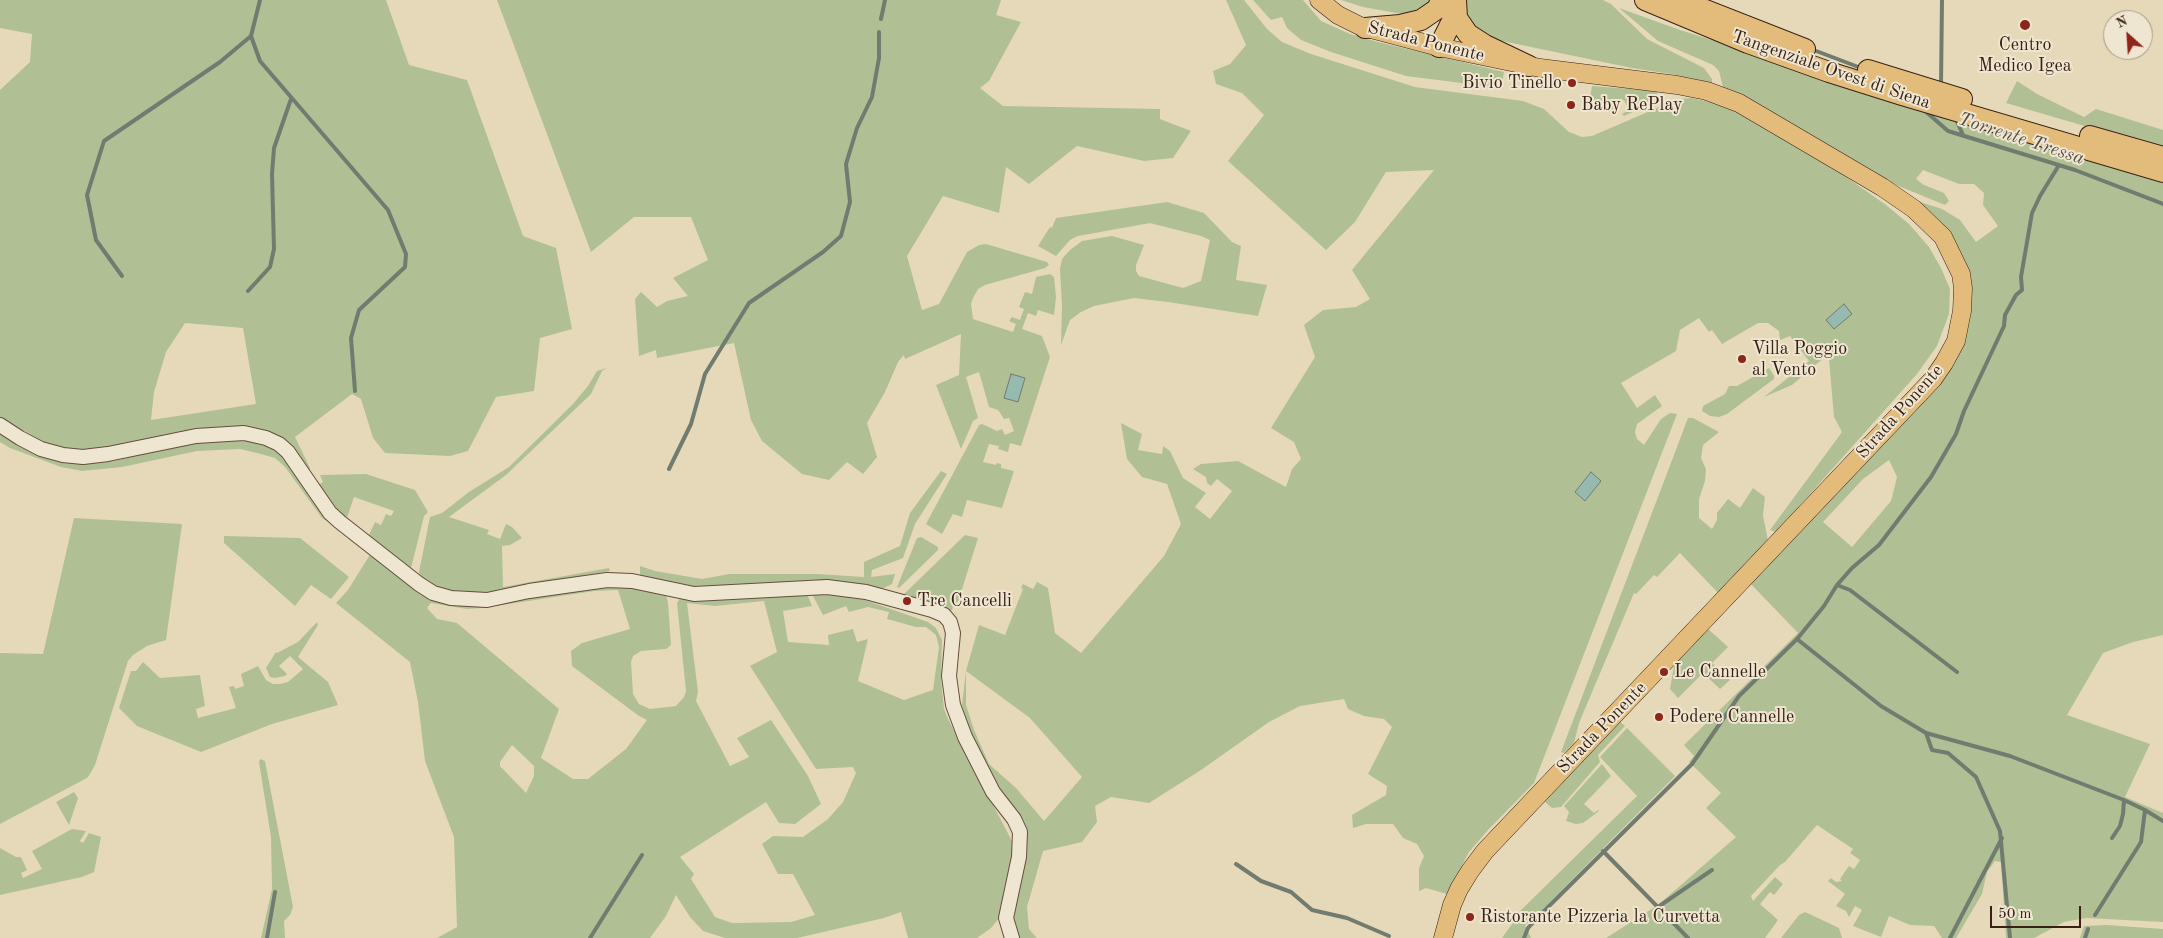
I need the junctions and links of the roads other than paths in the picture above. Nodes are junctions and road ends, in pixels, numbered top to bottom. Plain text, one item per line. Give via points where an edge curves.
1 (1319, 0) edge
2 (1645, 0) edge
3 (1680, 0) edge
4 (1447, 5) edge
5 (1365, 28) junction
6 (1439, 46) junction
7 (1529, 66) junction
8 (2163, 157) edge
9 (2163, 172) edge
10 (0, 424) edge
11 (1012, 938) edge
12 (1443, 938) edge

1 - 5 main road, Strada Ponente via 1338,15
2 - 9 highway, Tangenziale Ovest di Siena via 1748,43 1838,75
3 - 8 highway, Tangenziale Ovest di Siena via 1834,60
4 - 5 highway via 1415,22
4 - 6 highway
4 - 7 highway via 1465,31 1476,40
5 - 6 main road, Strada Ponente
6 - 7 main road, Strada Ponente
7 - 12 main road, Strada Ponente via 1685,86 1720,95 1758,113 1890,192 1931,224 1943,237 1961,274 1962,312 1956,341 1933,379 1481,857 1456,896
10 - 11 street via 42,449 83,457 196,436 244,433 266,438 288,452 335,518 420,584 451,598 487,600 607,580 632,581 694,594 827,587 866,592 944,615 953,633 949,676 956,713 993,792 1020,832 1019,857 1006,918

